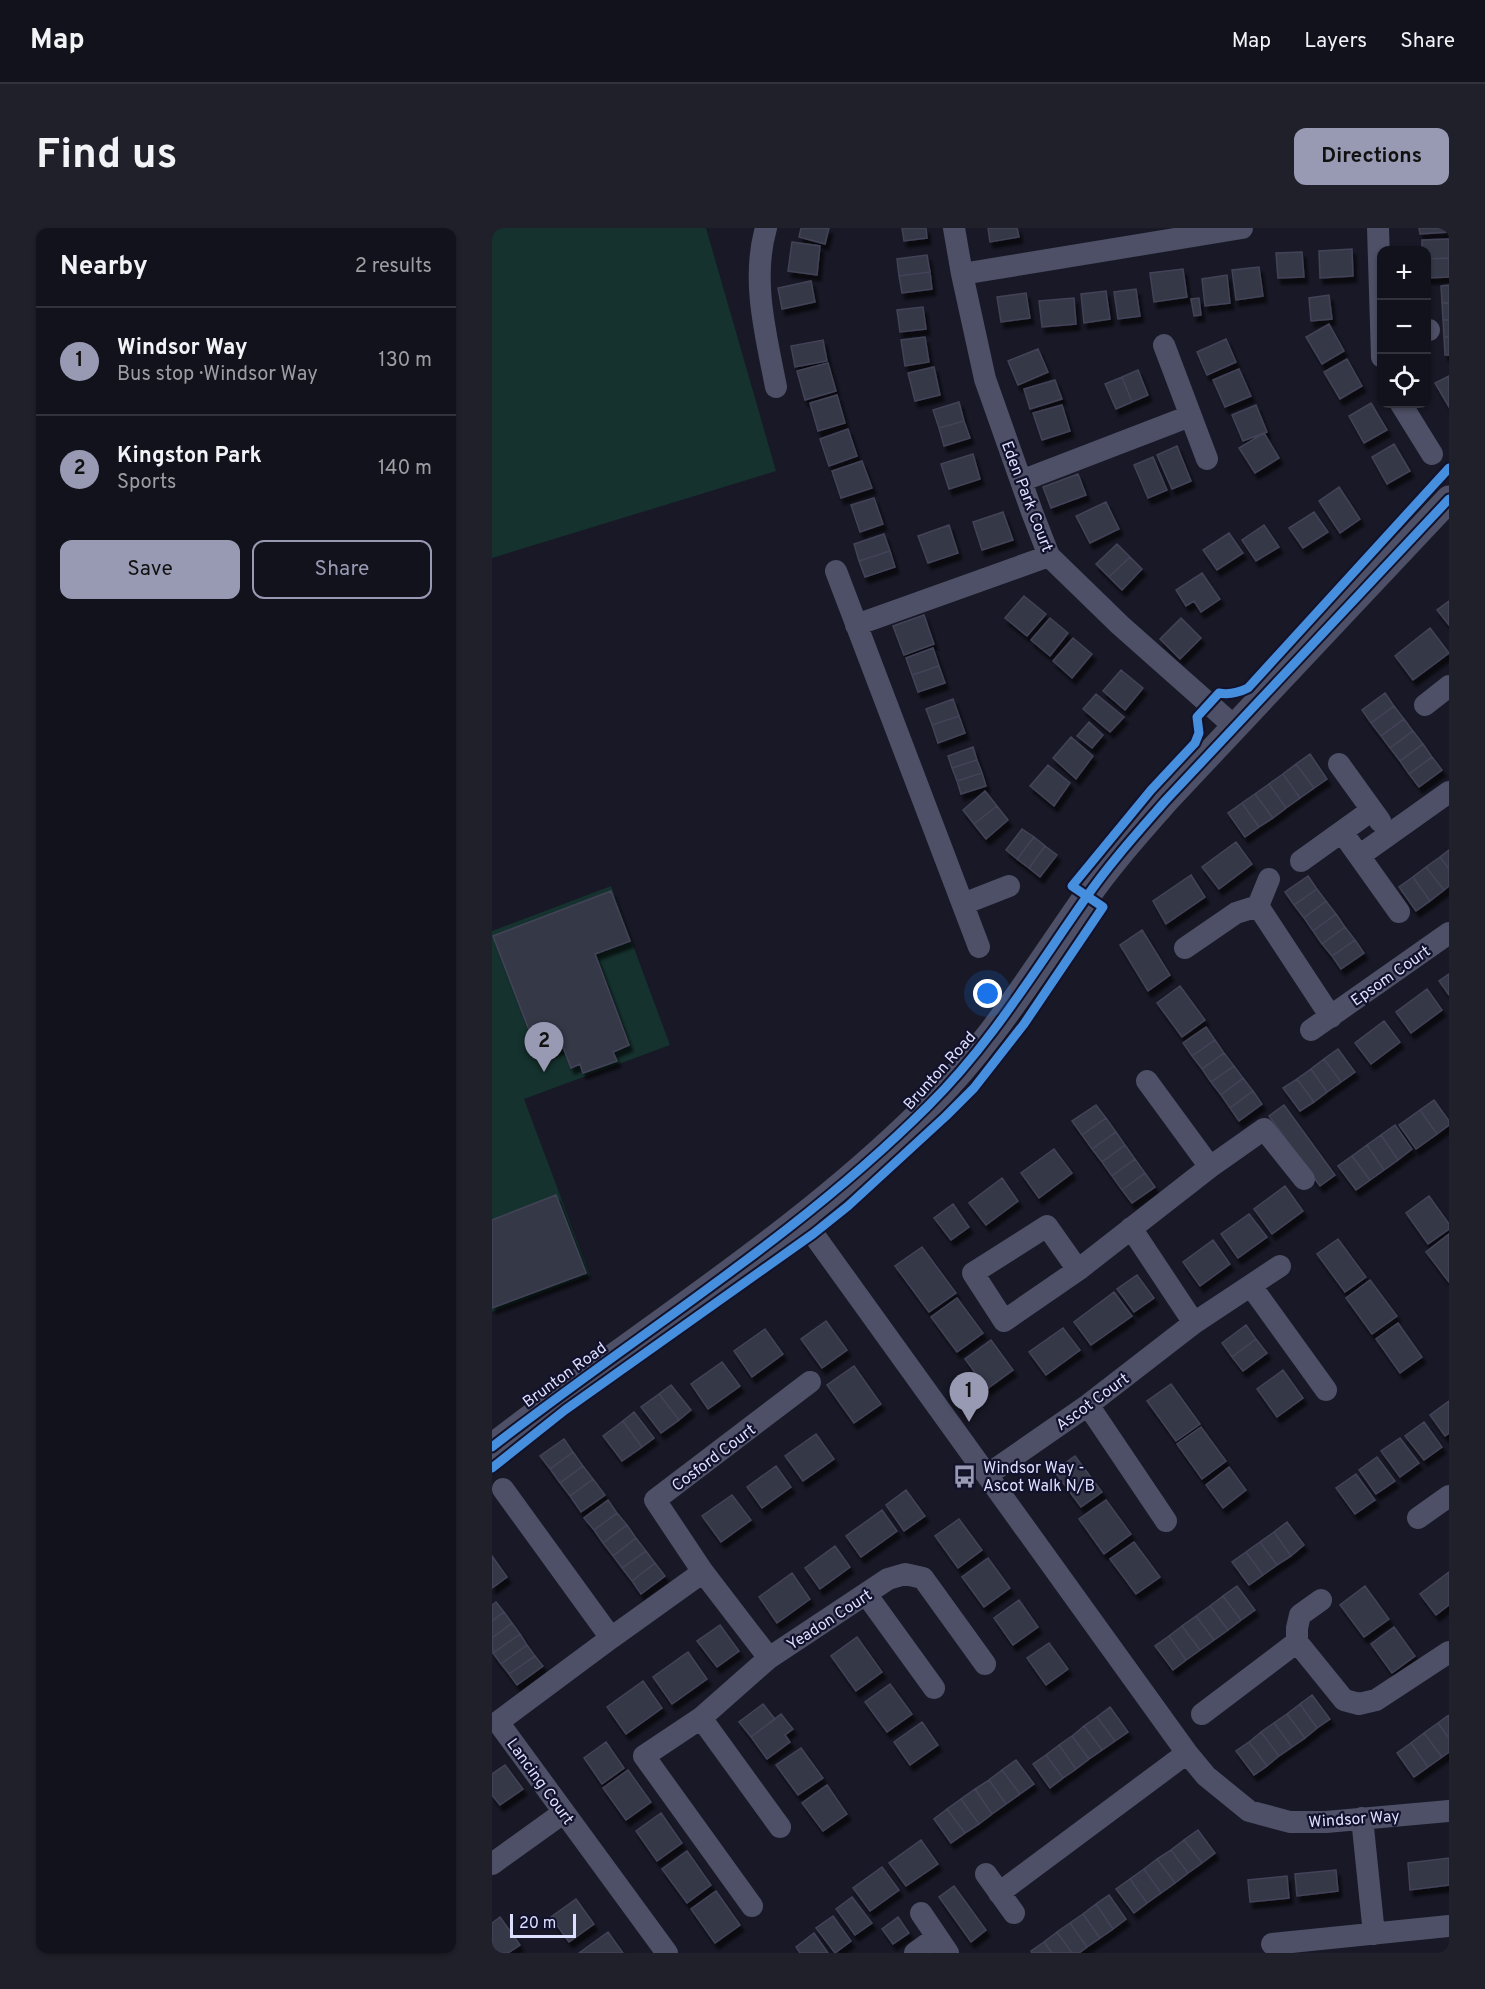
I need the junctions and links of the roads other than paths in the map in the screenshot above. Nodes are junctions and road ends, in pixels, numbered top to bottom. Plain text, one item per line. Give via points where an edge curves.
1 (766, 228) edge
2 (954, 228) edge
3 (1242, 228) edge
4 (1378, 228) edge
5 (1173, 233) edge
6 (962, 274) junction
7 (1380, 300) edge
8 (1164, 345) dead end
9 (776, 387) dead end
10 (1403, 408) edge
11 (1190, 416) junction
12 (1432, 454) dead end
13 (1207, 459) dead end
14 (1021, 481) junction
15 (1449, 499) edge
16 (1049, 556) junction
17 (836, 571) dead end
18 (856, 625) junction
19 (1449, 686) edge
20 (1425, 705) dead end
21 (1234, 727) junction
22 (1339, 764) dead end
23 (1449, 792) edge
24 (1372, 810) junction
25 (1342, 832) junction
26 (1389, 834) junction
27 (1359, 856) junction
28 (1301, 861) dead end
29 (1269, 879) dead end
30 (1010, 886) dead end
31 (963, 904) junction
32 (1258, 906) junction
33 (1399, 912) dead end
34 (1449, 933) edge
35 (979, 946) dead end
36 (1185, 948) dead end
37 (1331, 1017) junction
38 (1311, 1030) dead end
39 (1147, 1081) dead end
40 (1210, 1167) junction
41 (1304, 1179) dead end
42 (801, 1217) junction
43 (1131, 1228) junction
44 (1280, 1266) dead end
45 (1078, 1270) junction
46 (1251, 1286) junction
47 (1194, 1323) junction
48 (810, 1382) dead end
49 (1326, 1389) dead end
50 (1088, 1405) junction
51 (492, 1447) edge
52 (987, 1475) junction
53 (503, 1489) dead end
54 (1449, 1496) edge
55 (1418, 1518) dead end
56 (1166, 1521) dead end
57 (703, 1572) junction
58 (866, 1594) junction
59 (1321, 1600) dead end
60 (611, 1638) junction
61 (1298, 1642) junction
62 (1449, 1652) edge
63 (769, 1658) junction
64 (985, 1664) dead end
65 (934, 1688) dead end
66 (1202, 1714) dead end
67 (701, 1718) junction
68 (495, 1724) edge
69 (1187, 1753) junction
70 (1449, 1811) edge
71 (563, 1813) junction
72 (1362, 1818) junction
73 (780, 1827) dead end
74 (492, 1864) edge
75 (986, 1874) dead end
76 (999, 1893) junction
77 (752, 1906) dead end
78 (921, 1913) dead end
79 (1014, 1913) dead end
80 (1449, 1926) edge
81 (1374, 1934) junction
82 (1272, 1944) dead end
83 (943, 1945) edge
84 (667, 1953) edge
85 (915, 1953) edge

1 - 9 street via 759,284
2 - 6 street, Eden Park Court
3 - 5 street
4 - 7 street
5 - 6 street
6 - 14 street, Eden Park Court via 985,379
8 - 11 street
10 - 12 street
11 - 13 street
11 - 14 street
14 - 16 street, Eden Park Court
15 - 21 street, Brunton Road
16 - 18 street
16 - 21 street, Eden Park Court
17 - 18 street
18 - 31 street
19 - 20 street
21 - 42 street, Brunton Road via 1123,850 962,1071 894,1140
22 - 24 street
23 - 26 street
24 - 25 street
24 - 26 street
25 - 27 street
25 - 28 street
26 - 27 street
27 - 33 street
29 - 32 street
30 - 31 street
31 - 35 street
32 - 36 street via 1236,913
32 - 37 street
34 - 37 street, Epsom Court
37 - 38 street, Epsom Court
39 - 40 street
40 - 41 street via 1264,1129
40 - 43 street
42 - 51 street, Brunton Road
42 - 52 street, Windsor Way
43 - 45 street
43 - 47 street
44 - 46 street, Ascot Court
45 - 45 street via 1004,1321 973,1273 1047,1226
46 - 47 street, Ascot Court
46 - 49 street
47 - 50 street, Ascot Court
48 - 57 street, Cosford Court via 655,1500
50 - 52 street, Ascot Court
50 - 56 street
52 - 69 street, Windsor Way
53 - 60 street
54 - 55 street
57 - 60 street, Lancing Court
57 - 63 street, Yeadon Court
58 - 63 street, Yeadon Court
58 - 64 street, Yeadon Court via 888,1579 904,1574 923,1578
58 - 65 street
59 - 61 street via 1300,1615
60 - 68 street, Lancing Court
61 - 62 street via 1344,1700 1359,1704 1376,1700
61 - 66 street
63 - 67 street, Yeadon Court
67 - 73 street
67 - 77 street, Yeadon Court via 644,1756
68 - 71 street, Lancing Court
69 - 72 street, Windsor Way via 1206,1776 1249,1811 1290,1822
69 - 76 street
70 - 72 street, Windsor Way
71 - 74 street
71 - 84 street, Lancing Court
72 - 81 street
75 - 76 street
76 - 79 street
78 - 83 street
80 - 81 street
81 - 82 street
83 - 85 street

